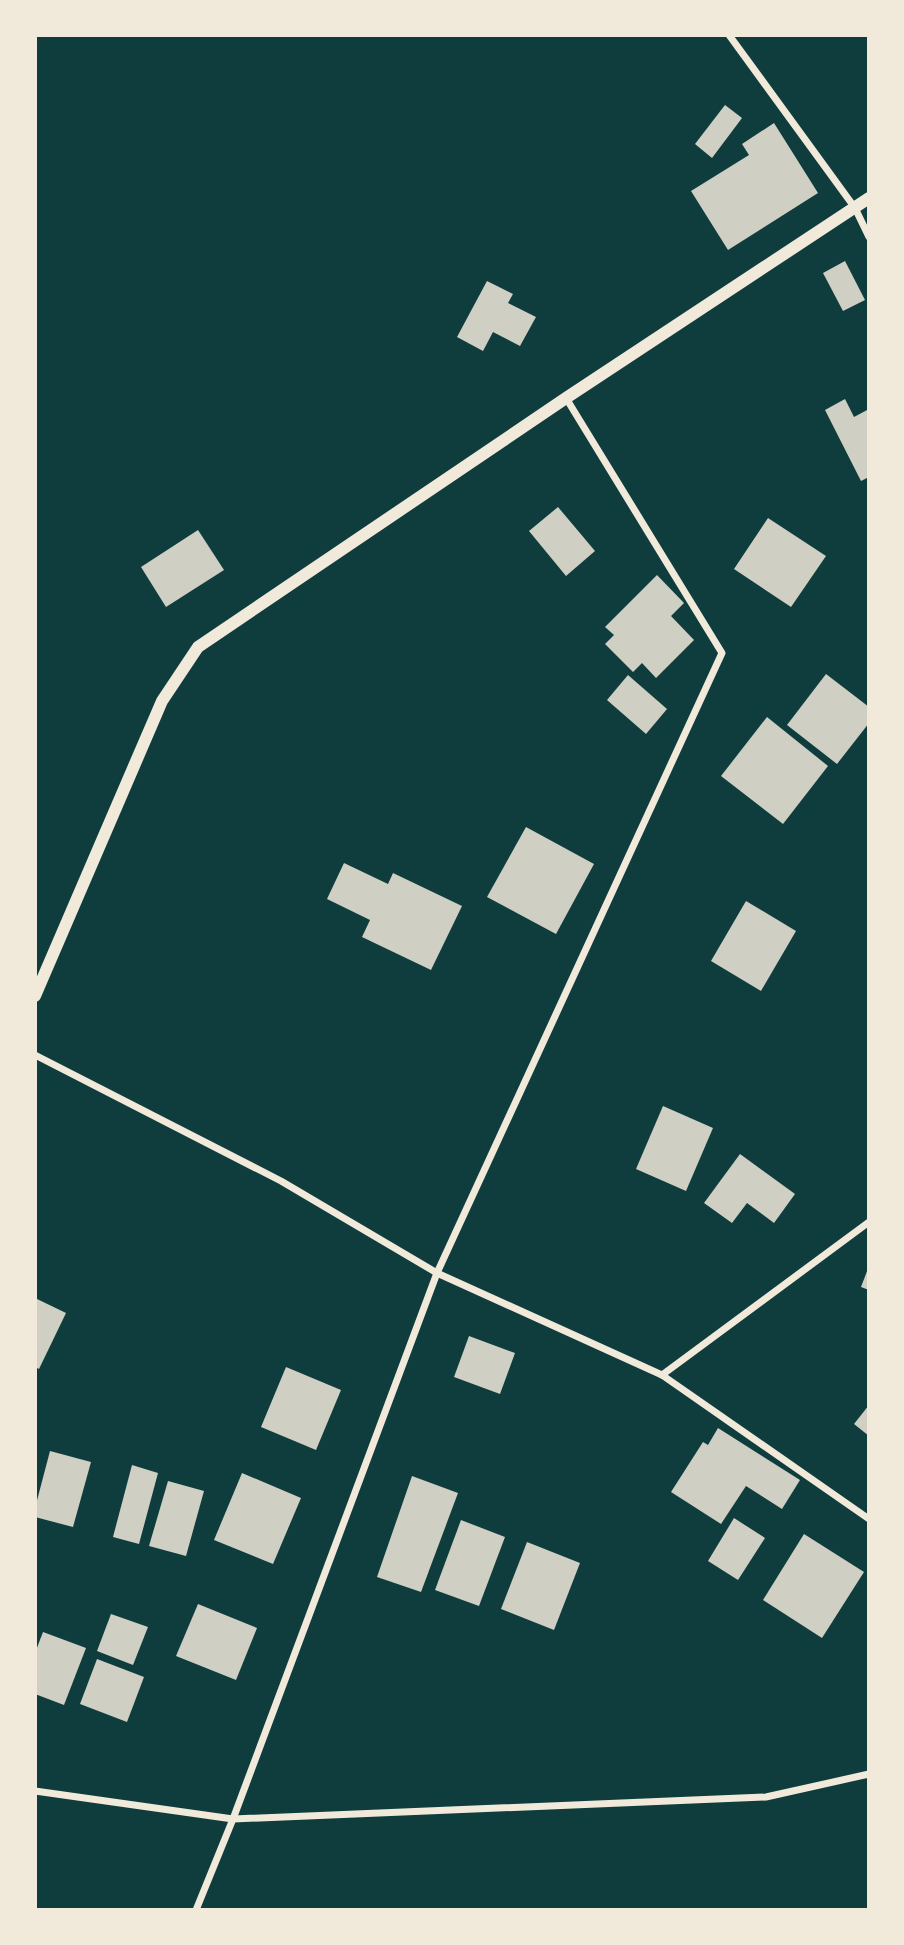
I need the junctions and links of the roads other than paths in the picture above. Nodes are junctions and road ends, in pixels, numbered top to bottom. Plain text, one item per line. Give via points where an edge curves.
1 (729, 35) edge
2 (869, 198) edge
3 (855, 208) junction
4 (869, 237) edge
5 (566, 398) junction
6 (35, 996) edge
7 (35, 1055) edge
8 (869, 1222) edge
9 (437, 1273) junction
10 (662, 1375) junction
11 (869, 1519) edge
12 (869, 1774) edge
13 (35, 1791) edge
14 (233, 1819) junction
15 (196, 1910) edge

1 - 3 street
2 - 3 street
3 - 4 street
3 - 5 street
5 - 6 street via 198,647 162,701
5 - 9 street via 722,653
7 - 9 street via 281,1181
8 - 10 street
9 - 10 street
9 - 14 street
10 - 11 street
12 - 14 street via 766,1797
13 - 14 street
14 - 15 street

